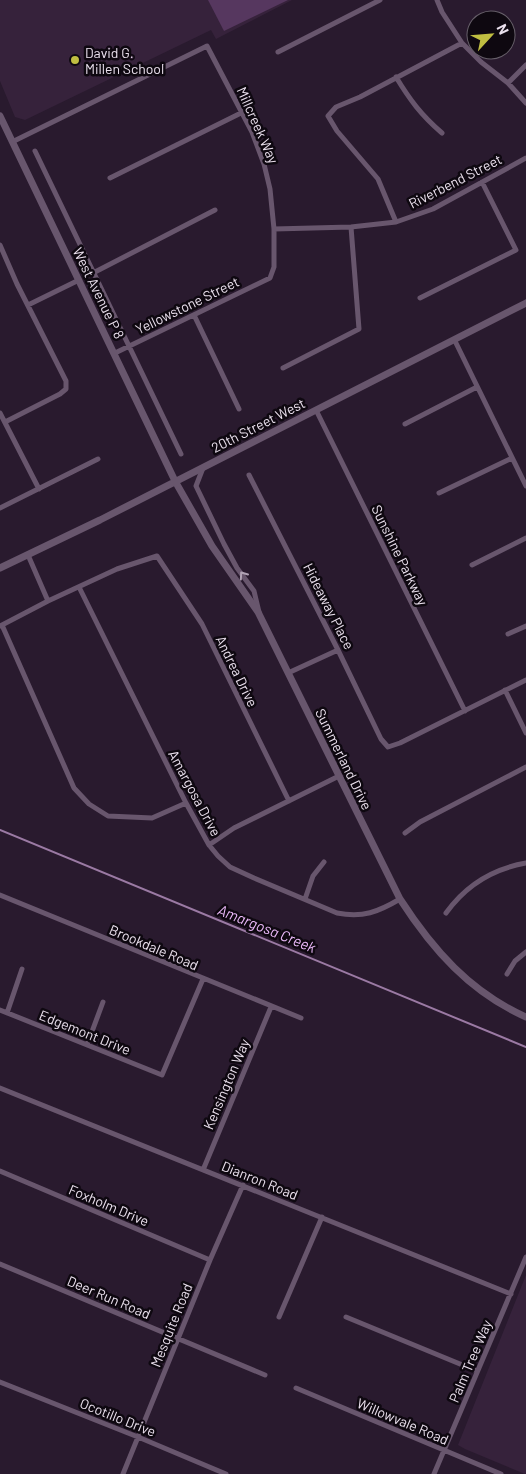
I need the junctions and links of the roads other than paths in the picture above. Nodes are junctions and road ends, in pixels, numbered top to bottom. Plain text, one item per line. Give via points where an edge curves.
1 (380, 0) edge
2 (437, 0) edge
3 (462, 42) junction
4 (278, 52) dead end
5 (526, 66) edge
6 (396, 77) junction
7 (508, 83) junction
8 (526, 103) edge
9 (241, 113) junction
10 (0, 116) edge
11 (442, 133) dead end
12 (12, 142) junction
13 (35, 151) dead end
14 (526, 158) edge
15 (110, 178) dead end
16 (482, 182) junction
17 (215, 210) dead end
18 (396, 222) junction
19 (351, 227) junction
20 (274, 229) junction
21 (0, 245) edge
22 (93, 272) junction
23 (270, 278) joint
24 (78, 280) junction
25 (420, 298) dead end
26 (526, 304) edge
27 (28, 305) junction
28 (194, 314) junction
29 (455, 340) junction
30 (128, 346) junction
31 (114, 353) junction
32 (283, 368) dead end
33 (477, 387) junction
34 (240, 409) dead end
35 (316, 410) junction
36 (0, 413) edge
37 (5, 422) junction
38 (404, 424) dead end
39 (181, 454) dead end
40 (512, 458) junction
41 (98, 459) dead end
42 (204, 466) junction
43 (249, 475) dead end
44 (175, 480) junction
45 (526, 486) edge
46 (39, 489) junction
47 (439, 493) dead end
48 (0, 508) edge
49 (526, 538) edge
50 (28, 555) junction
51 (472, 565) dead end
52 (0, 568) edge
53 (79, 587) junction
54 (48, 601) junction
55 (261, 619) junction
56 (1, 625) edge
57 (526, 626) edge
58 (508, 634) dead end
59 (338, 650) junction
60 (288, 674) junction
61 (526, 680) edge
62 (505, 690) junction
63 (465, 711) junction
64 (526, 733) edge
65 (526, 767) edge
66 (339, 776) junction
67 (289, 801) junction
68 (186, 803) junction
69 (405, 833) dead end
70 (209, 845) junction
71 (324, 862) dead end
72 (526, 863) edge
73 (0, 895) edge
74 (305, 899) junction
75 (400, 899) junction
76 (446, 913) dead end
77 (526, 952) edge
78 (22, 969) dead end
79 (507, 974) dead end
80 (202, 979) junction
81 (103, 1002) dead end
82 (271, 1007) junction
83 (0, 1010) edge
84 (7, 1013) junction
85 (526, 1017) edge
86 (301, 1018) dead end
87 (86, 1045) junction
88 (0, 1088) edge
89 (202, 1170) junction
90 (0, 1171) edge
91 (243, 1185) junction
92 (322, 1217) junction
93 (526, 1257) edge
94 (210, 1260) junction
95 (0, 1264) edge
96 (511, 1294) junction
97 (279, 1317) dead end
98 (346, 1317) dead end
99 (178, 1338) junction
100 (477, 1371) junction
101 (265, 1376) dead end
102 (0, 1382) edge
103 (296, 1388) dead end
104 (138, 1437) junction
105 (444, 1451) junction
106 (123, 1474) edge
107 (226, 1474) edge
108 (434, 1474) edge
109 (501, 1474) edge

1 - 4 street
2 - 3 street
3 - 6 street
3 - 7 street
5 - 7 street
6 - 11 street via 414,105
6 - 18 street via 336,107 328,116 337,132 378,179
7 - 8 street
9 - 12 street, Millcreek Way via 208,46
9 - 15 street
9 - 20 street, Millcreek Way via 264,164
10 - 12 street, West Avenue P 8
12 - 24 street, West Avenue P 8
13 - 22 street, West Avenue P 8
14 - 16 street, Riverbend Street
16 - 18 street, Riverbend Street via 433,209
16 - 25 street via 516,250
17 - 22 street
18 - 19 street, Riverbend Street
19 - 20 street, Riverbend Street
19 - 32 street via 359,329
20 - 23 street, Millcreek Way via 274,267
21 - 27 street
22 - 30 street, West Avenue P 8
23 - 28 street, Yellowstone Street
24 - 27 street
24 - 31 street, West Avenue P 8
26 - 29 street, 20th Street West
27 - 37 street via 66,381 66,389
28 - 30 street, Yellowstone Street
28 - 34 street
29 - 33 street
29 - 35 street, 20th Street West
30 - 31 street, Yellowstone Street
30 - 39 street, West Avenue P 8
31 - 44 street, West Avenue P 8
33 - 38 street
33 - 40 street
35 - 42 street, 20th Street West
35 - 63 street, Sunshine Parkway
36 - 37 street
37 - 46 street
40 - 45 street
40 - 47 street
41 - 46 street
42 - 44 street, 20th Street West
55 -> 42 street via 254,591 224,544 196,486
43 - 59 street, Hideaway Place
44 - 50 street, 20th Street West
44 - 55 street, Summerland Drive via 212,546
46 - 48 street
49 - 51 street
50 - 52 street, 20th Street West
50 - 54 street
53 - 54 street
53 - 67 street, Andrea Drive via 157,556 202,624
53 - 68 street, Amargosa Drive
54 - 56 street
55 - 60 street, Summerland Drive
56 - 68 street via 74,788 89,804 108,816 152,818
57 - 58 street
59 - 60 street
59 - 63 street, Hideaway Place via 381,739 388,747
60 - 66 street, Summerland Drive
61 - 62 street
62 - 63 street
62 - 64 street
65 - 69 street
66 - 67 street
66 - 75 street, Summerland Drive
67 - 70 street via 234,828
68 - 70 street, Amargosa Drive
70 - 74 street, Amargosa Drive via 230,867
71 - 74 street via 313,876
72 - 76 street via 495,871 480,880 456,899
73 - 80 street, Brookdale Road
74 - 75 street, Amargosa Drive via 352,916 383,909
75 - 85 street, Summerland Drive via 417,925 456,970 506,1007
77 - 79 street
78 - 84 street
80 - 82 street, Brookdale Road
80 - 87 street, Edgemont Drive via 162,1075
81 - 87 street
82 - 86 street, Brookdale Road
82 - 89 street, Kensington Way
83 - 84 street, Edgemont Drive
84 - 87 street, Edgemont Drive
88 - 89 street, Dianron Road
89 - 91 street, Dianron Road
90 - 94 street, Foxholm Drive
91 - 92 street, Dianron Road
91 - 94 street, Mesquite Road
92 - 96 street, Dianron Road
92 - 97 street
93 - 96 street, Palm Tree Way
94 - 99 street, Mesquite Road
95 - 99 street, Deer Run Road
96 - 100 street, Palm Tree Way
98 - 100 street
99 - 101 street, Deer Run Road
99 - 104 street, Mesquite Road
100 - 105 street, Palm Tree Way
102 - 104 street, Ocotillo Drive
103 - 105 street, Willowvale Road
104 - 106 street, Mesquite Road
104 - 107 street, Ocotillo Drive
105 - 108 street, Palm Tree Way
105 - 109 street, Willowvale Road

